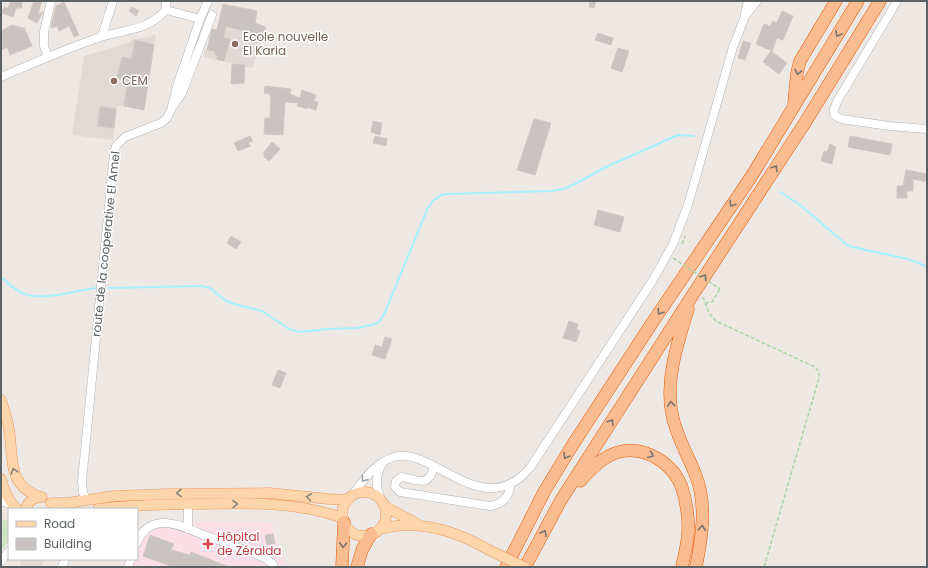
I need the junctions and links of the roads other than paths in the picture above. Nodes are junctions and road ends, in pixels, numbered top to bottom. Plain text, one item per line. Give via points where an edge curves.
1 (51, 1) edge
2 (113, 1) edge
3 (166, 1) edge
4 (208, 1) edge
5 (748, 1) edge
6 (757, 1) edge
7 (836, 1) edge
8 (858, 1) edge
9 (880, 1) edge
10 (895, 2) edge
11 (166, 10) junction
12 (212, 15) dead end
13 (200, 19) junction
14 (744, 19) junction
15 (102, 36) junction
16 (48, 57) junction
17 (1, 77) edge
18 (794, 107) junction
19 (171, 110) junction
20 (927, 129) edge
21 (692, 296) junction
22 (1, 400) edge
23 (382, 463) junction
24 (434, 467) junction
25 (1, 480) edge
26 (510, 484) junction
27 (40, 497) junction
28 (349, 499) junction
29 (87, 500) junction
30 (561, 500) junction
31 (1, 501) edge
32 (383, 503) junction
33 (188, 504) junction
34 (53, 506) edge
35 (15, 507) edge
36 (27, 508) edge
37 (108, 508) edge
38 (343, 520) junction
39 (422, 525) junction
40 (188, 529) junction
41 (376, 532) junction
42 (138, 541) edge
43 (8, 552) edge
44 (1, 561) edge
45 (273, 567) edge
46 (342, 567) edge
47 (357, 567) edge
48 (506, 567) edge
49 (525, 567) edge
50 (682, 567) edge
51 (696, 567) edge

1 - 16 street via 44,32 44,46
2 - 15 street
3 - 11 street
4 - 13 street, route de la cooperative El Amel
5 - 14 street
6 - 14 street
7 -> 18 highway via 800,61
8 -> 18 highway
21 -> 9 highway
10 - 20 street via 838,100 834,115 841,119
11 - 13 street
11 - 15 street via 158,19 147,24
12 - 19 street via 182,93
13 - 19 street, route de la cooperative El Amel
14 - 26 street via 733,47 688,205 669,252 530,468
15 - 16 street
16 - 17 street
18 -> 48 highway via 751,177 570,449 544,492
19 - 29 street, route de la cooperative El Amel via 161,123 125,137 116,146 114,154 82,481 83,493
30 -> 21 highway
51 -> 21 highway via 703,498 677,432 670,395 676,352
27 -> 22 main road via 25,488 14,474 8,423
23 - 24 street via 394,457 406,456 417,458
23 -> 28 street via 368,474
23 - 32 street via 377,473 376,484
24 - 26 street via 477,487 492,488
24 - 26 street via 428,480 401,477 396,481 395,487 400,492 490,506 504,500
25 - 35 main road via 5,494
27 - 34 main road via 46,498
27 - 36 main road via 31,500
28 -> 29 main road via 241,493 150,494
28 - 32 main road via 357,493 366,492 374,494
28 - 38 main road via 343,508
29 - 34 main road
49 -> 30 highway
30 -> 50 highway via 605,458 619,452 649,453 672,470 682,487 688,530
31 - 35 street
32 - 39 main road via 399,515
32 - 41 main road via 386,518
33 - 37 main road
33 -> 38 main road via 282,505 317,510
33 - 40 street
38 - 41 main road via 349,530 358,535 367,536
38 -> 46 highway
39 - 41 main road via 396,526
39 - 49 main road, bridge via 457,534
40 - 42 street via 170,524 156,524 143,531
40 - 45 street via 265,558
41 - 47 highway via 362,550
43 - 44 street

